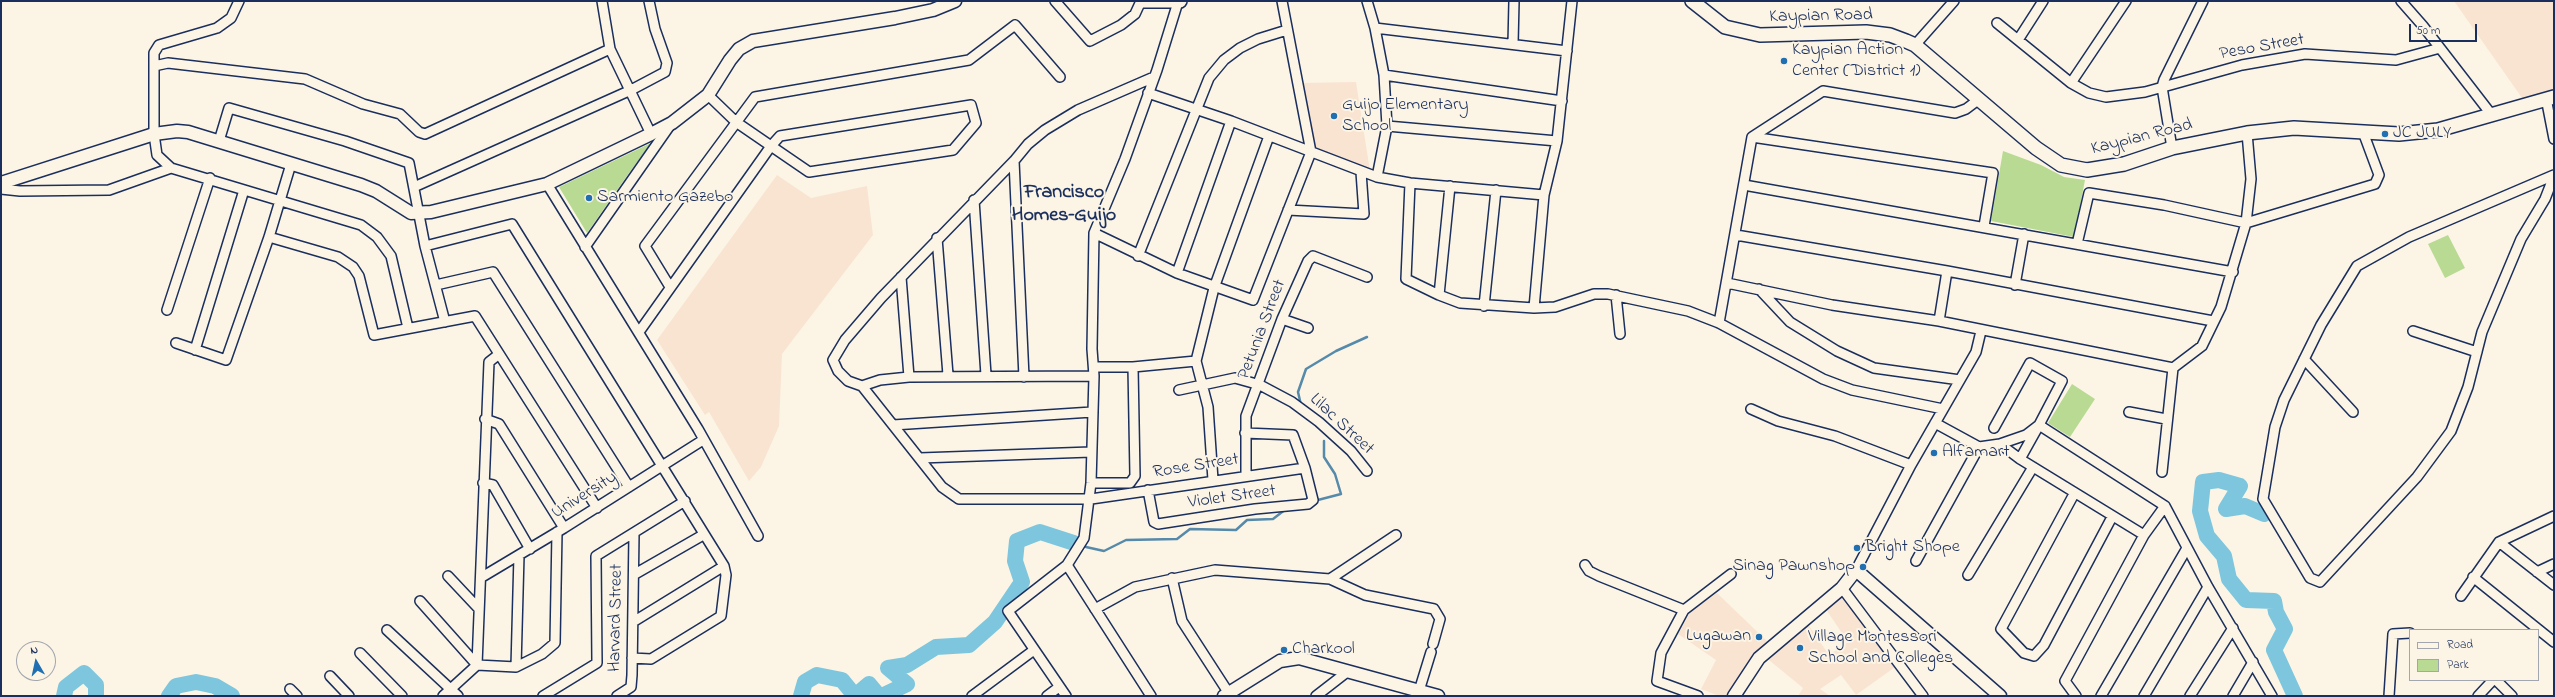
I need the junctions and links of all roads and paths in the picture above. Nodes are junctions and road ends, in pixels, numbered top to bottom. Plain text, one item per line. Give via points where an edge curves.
1 (239, 1) edge
2 (602, 1) edge
3 (649, 1) edge
4 (955, 1) edge
5 (1055, 1) edge
6 (1142, 1) edge
7 (1179, 1) edge
8 (1282, 1) edge
9 (1367, 1) edge
10 (1514, 1) edge
11 (1572, 1) edge
12 (1692, 1) edge
13 (1954, 1) edge
14 (2043, 1) edge
15 (2126, 1) edge
16 (2203, 1) edge
17 (2401, 1) edge
18 (1997, 23) dead end
19 (1375, 28) junction
20 (1287, 30) junction
21 (2018, 40) junction
22 (1513, 44) junction
23 (1915, 45) junction
24 (2440, 48) junction
25 (610, 49) junction
26 (1567, 51) junction
27 (154, 66) junction
28 (1384, 75) junction
29 (1060, 77) dead end
30 (1154, 77) junction
31 (2071, 83) junction
32 (2162, 87) junction
33 (631, 90) junction
34 (1148, 93) junction
35 (708, 95) junction
36 (2550, 98) edge
37 (1978, 100) junction
38 (1562, 101) junction
39 (1196, 110) junction
40 (2491, 114) junction
41 (1231, 121) junction
42 (736, 122) junction
43 (672, 123) junction
44 (1387, 126) junction
45 (2363, 132) junction
46 (2247, 133) junction
47 (154, 134) junction
48 (651, 134) junction
49 (1269, 136) junction
50 (1752, 137) junction
51 (2554, 139) edge
52 (219, 141) junction
53 (1557, 141) junction
54 (771, 146) junction
55 (2172, 148) junction
56 (1311, 152) junction
57 (1014, 161) junction
58 (291, 164) junction
59 (171, 168) junction
60 (1361, 172) junction
61 (2554, 175) edge
62 (1377, 176) junction
63 (210, 178) junction
64 (1, 183) edge
65 (1410, 183) junction
66 (547, 184) junction
67 (1744, 185) junction
68 (1450, 186) junction
69 (414, 187) junction
70 (1, 189) edge
71 (244, 190) junction
72 (1496, 190) junction
73 (1544, 195) junction
74 (974, 200) junction
75 (280, 202) junction
76 (1288, 210) junction
77 (419, 214) junction
78 (2246, 223) junction
79 (1984, 226) junction
80 (1094, 233) junction
81 (2024, 234) junction
82 (1736, 235) junction
83 (269, 237) junction
84 (937, 238) junction
85 (2077, 244) junction
86 (424, 246) junction
87 (584, 247) junction
88 (1138, 256) junction
89 (1947, 271) junction
90 (2233, 272) junction
91 (1176, 273) junction
92 (901, 277) junction
93 (1367, 277) dead end
94 (1727, 283) junction
95 (436, 285) junction
96 (2015, 285) junction
97 (670, 287) junction
98 (1214, 288) junction
99 (1759, 289) junction
100 (1439, 295) junction
101 (1616, 296) junction
102 (1484, 306) junction
103 (1534, 308) junction
104 (167, 310) dead end
105 (1282, 319) junction
106 (1939, 321) junction
107 (2213, 321) junction
108 (445, 322) junction
109 (1719, 323) junction
110 (408, 328) junction
111 (1308, 328) dead end
112 (1981, 331) junction
113 (2413, 331) dead end
114 (639, 332) junction
115 (1620, 334) dead end
116 (176, 343) dead end
117 (195, 350) junction
118 (2477, 352) junction
119 (498, 355) junction
120 (2304, 359) junction
121 (1196, 361) junction
122 (1133, 367) junction
123 (2173, 368) junction
124 (1094, 372) junction
125 (948, 375) junction
126 (986, 375) junction
127 (909, 377) junction
128 (1024, 377) junction
129 (1960, 380) junction
130 (1203, 385) junction
131 (1260, 385) junction
132 (862, 386) junction
133 (1179, 390) dead end
134 (1751, 409) dead end
135 (1943, 410) junction
136 (1092, 412) junction
137 (2129, 412) dead end
138 (2353, 412) dead end
139 (485, 419) junction
140 (2166, 419) junction
141 (1935, 423) junction
142 (893, 425) junction
143 (2039, 425) junction
144 (1994, 428) dead end
145 (1245, 433) junction
146 (703, 440) junction
147 (2000, 444) junction
148 (1979, 447) junction
149 (1091, 452) junction
150 (920, 458) junction
151 (2020, 459) junction
152 (1911, 465) junction
153 (664, 467) junction
154 (2033, 467) junction
155 (1306, 468) junction
156 (1367, 471) dead end
157 (2162, 472) dead end
158 (1246, 475) junction
159 (1214, 480) junction
160 (483, 483) junction
161 (1091, 483) junction
162 (630, 487) junction
163 (1148, 490) junction
164 (2074, 494) junction
165 (1091, 499) junction
166 (685, 501) junction
167 (2165, 506) junction
168 (596, 508) junction
169 (2554, 516) edge
170 (2112, 517) junction
171 (561, 530) junction
172 (634, 533) junction
173 (703, 535) junction
174 (1396, 535) dead end
175 (2144, 535) junction
176 (758, 536) dead end
177 (2499, 542) junction
178 (2187, 548) junction
179 (530, 549) junction
180 (519, 555) junction
181 (1916, 561) dead end
182 (2554, 564) edge
183 (1067, 565) junction
184 (1585, 565) dead end
185 (724, 566) junction
186 (1856, 570) junction
187 (2537, 572) junction
188 (635, 574) junction
189 (1731, 574) dead end
190 (1968, 575) dead end
191 (448, 576) dead end
192 (482, 577) junction
193 (2473, 577) junction
194 (1172, 578) junction
195 (1330, 579) junction
196 (2554, 585) edge
197 (2208, 587) junction
198 (1842, 588) junction
199 (2461, 596) dead end
200 (420, 601) dead end
201 (479, 609) junction
202 (1095, 609) junction
203 (1684, 610) junction
204 (633, 622) junction
205 (2232, 628) junction
206 (2538, 629) edge
207 (387, 630) dead end
208 (2539, 630) edge
209 (2409, 633) edge
210 (2554, 642) edge
211 (1034, 650) junction
212 (360, 653) dead end
213 (632, 658) junction
214 (2253, 662) junction
215 (477, 665) junction
216 (516, 667) junction
217 (1347, 672) junction
218 (330, 676) dead end
219 (2494, 681) edge
220 (2496, 681) edge
221 (1059, 687) junction
222 (1405, 688) junction
223 (450, 689) junction
224 (1419, 691) junction
225 (1226, 694) edge
226 (349, 696) edge
227 (402, 696) edge
228 (443, 696) edge
229 (458, 696) edge
230 (543, 696) edge
231 (617, 696) edge
232 (972, 696) edge
233 (1047, 696) edge
234 (1066, 696) edge
235 (1151, 696) edge
236 (1316, 696) edge
237 (1395, 696) edge
238 (1438, 696) edge
239 (1698, 696) edge
240 (1734, 696) edge
241 (1924, 696) edge
242 (2000, 696) edge
243 (2076, 696) edge
244 (2101, 696) edge
245 (2144, 696) edge
246 (2190, 696) edge
247 (2233, 696) edge
248 (2272, 696) edge
249 (2389, 696) edge
250 (2478, 696) edge
251 (2512, 696) edge

1 - 27 street via 231,18 216,28 159,45 154,53
2 - 25 street
3 - 33 street via 655,29 667,63 665,72
4 - 35 street via 933,10 895,18 753,41 739,49
5 - 6 street via 1090,42 1135,14
6 - 7 main road
7 - 30 street
8 - 20 street
9 - 19 street
10 - 22 street
11 - 26 street
12 - 23 main road, Kaypian Road via 1725,27 1760,35 1866,32 1890,35
13 - 23 street
14 - 21 street
15 - 31 street
16 - 32 street
17 - 24 street
18 - 21 street, Peso Street
19 - 22 street
19 - 28 street
20 - 39 street via 1258,39 1224,60 1209,78
20 - 56 street
21 - 31 street, Peso Street
22 - 26 street
23 - 37 main road, Kaypian Road
24 - 32 street, Peso Street via 2396,60 2305,54 2242,65
24 - 40 street
25 - 27 street via 425,134 419,132 400,114 362,104 305,79 168,63
25 - 33 street
26 - 38 street
27 - 47 street
28 - 38 street
28 - 44 street
29 - 42 street via 1015,25 969,60 755,97
30 - 34 street
30 - 57 street via 1071,114 1028,144
31 - 32 street, Peso Street via 2089,93 2106,97
32 - 55 street
33 - 48 street
33 - 69 street
34 - 39 street
34 - 80 street via 1125,159
35 - 42 street
35 - 43 street
36 - 40 main road, Kaypian Road
36 - 51 street
37 - 50 street via 1966,109 1955,112 1823,91
37 - 55 main road, Kaypian Road via 2061,166 2086,170 2124,164
38 - 53 street
39 - 41 street
39 - 88 street
40 - 45 main road, Kaypian Road via 2438,130 2399,134
41 - 49 street
41 - 91 street
42 - 54 street
42 - 97 street via 645,246
43 - 48 street
43 - 87 street
44 - 53 street
44 - 62 street
45 - 46 main road, Kaypian Road via 2294,128
45 - 78 street via 2379,175 2375,184
46 - 55 main road, Kaypian Road
46 - 78 street via 2251,179
47 - 52 street via 177,131
47 - 59 street via 157,155
47 - 64 street
48 - 66 street
49 - 56 street
49 - 98 street
50 - 67 street
50 - 79 street via 1993,173
52 - 58 street
52 - 69 street via 229,108 390,155 409,163
53 - 73 street
54 - 54 street via 780,136 971,105 976,123 953,150 809,172
54 - 97 street
56 - 60 street
56 - 76 street
57 - 74 street
57 - 128 street
58 - 75 street
58 - 77 street via 361,184 404,209
59 - 63 street
59 - 70 street via 109,190 50,192
60 - 62 street
60 - 76 street via 1364,214
61 - 118 street via 2545,199 2522,240 2482,332
61 - 120 street via 2408,238 2356,266
62 - 65 street
63 - 71 street
63 - 104 street
65 - 68 street
65 - 100 street via 1406,279
66 - 77 street
66 - 87 street
67 - 79 street
67 - 82 street
68 - 72 street
68 - 100 street
69 - 77 street
71 - 75 street
71 - 117 street
72 - 73 street
72 - 102 street
73 - 103 street
74 - 84 street
74 - 126 street
75 - 83 street
75 - 110 street via 361,225 377,237 391,256
76 - 98 street via 1253,300
77 - 86 street
78 - 85 street via 2164,205 2089,193
78 - 90 street
79 - 81 street
80 - 88 street
80 - 124 street
81 - 85 street
81 - 96 street
82 - 89 street
82 - 94 street
83 - 110 street via 338,257 353,267 359,276 374,335
83 - 117 street via 226,360
84 - 92 street
84 - 125 street
85 - 90 street
86 - 95 street
86 - 153 street via 512,224
87 - 114 street
88 - 91 street
89 - 96 street
89 - 106 street
90 - 107 street via 2221,307
91 - 98 street
92 - 127 street
92 - 132 street via 845,340 834,360 838,371 848,382
93 - 105 street, Petunia Street via 1311,257
94 - 99 street
94 - 109 street
95 - 108 street
95 - 162 street via 493,272
96 - 107 street
97 - 114 street
98 - 121 street
99 - 106 street via 1832,305
99 - 129 street via 1790,322 1837,352 1874,368
100 - 102 street via 1460,303
101 - 103 street via 1594,294 1555,307
101 - 109 street via 1688,311
101 - 115 street
102 - 103 street
105 - 111 street
105 - 131 street, Petunia Street
106 - 112 street
107 - 123 street via 2202,346
108 - 110 street
108 - 119 street via 475,316
109 - 135 street via 1823,379 1845,388
112 - 123 street
112 - 129 street via 1976,352
113 - 118 street
114 - 146 street
116 - 117 street
118 - 120 street via 2468,387 2451,431 2417,478 2320,582 2310,578 2263,499 2275,427 2284,400
119 - 139 street via 489,362
119 - 168 street
120 - 138 street
121 - 122 street
121 - 130 street
122 - 124 street
122 - 161 street via 1134,481
123 - 140 street
124 - 128 street
124 - 136 street
125 - 126 street
125 - 127 street
126 - 128 street
127 - 132 street via 880,380
129 - 135 street
130 - 131 street, Lilac Street via 1234,378
130 - 133 street, Lilac Street
130 - 159 street via 1211,427
131 - 145 street, Petunia Street via 1246,416
131 - 156 street, Lilac Street via 1292,402 1319,422 1351,451
132 - 142 street, Rose Street
134 - 152 street via 1778,421 1835,436
135 - 141 street
136 - 142 street
136 - 149 street
137 - 140 street
139 - 160 street
139 - 171 street via 499,424
140 - 157 street
141 - 148 street
141 - 152 street
142 - 150 street, Rose Street
143 - 144 street via 2062,381 2030,363
143 - 147 street via 2026,435
143 - 151 street
143 - 167 street
145 - 155 street via 1293,435
145 - 158 street, Petunia Street
146 - 153 street, University
146 - 176 street
147 - 148 street
147 - 151 street
148 - 181 street
149 - 150 street
149 - 161 street
150 - 165 street, Rose Street via 942,487 959,499
151 - 154 street
152 - 186 street
153 - 162 street, University
153 - 166 street
154 - 164 street
154 - 190 street
155 - 158 street, Rose Street
155 - 163 street, Violet Street via 1314,498 1308,504 1255,509 1158,524 1154,522
158 - 159 street, Rose Street
159 - 163 street, Rose Street
160 - 179 street via 494,485
160 - 192 street
161 - 165 street
162 - 168 street, University
163 - 165 street, Rose Street
164 - 170 street
164 - 170 street via 2001,630 2024,653 2034,656 2044,645
165 - 183 street via 1084,538
166 - 172 street
166 - 173 street
167 - 175 street
167 - 178 street
168 - 171 street, University
169 - 177 street
170 - 175 street
171 - 179 street, University
171 - 216 street via 555,643 542,654
172 - 188 street, Harvard Street
172 - 230 street via 596,556 597,663
173 - 185 street
173 - 188 street
174 - 195 street
175 - 243 street via 2064,681
177 - 187 street
177 - 193 street
178 - 197 street
178 - 244 street
179 - 180 street, University
180 - 192 street, University
180 - 216 street
182 - 187 street
183 - 202 street
183 - 211 street via 1008,611
184 - 203 street via 1599,576
185 - 204 street
185 - 213 street via 726,575 721,616 651,659
186 - 198 street
186 - 242 street
187 - 196 street
188 - 204 street, Harvard Street
189 - 203 street
191 - 201 street
192 - 201 street
193 - 199 street
193 - 206 street
194 - 195 street via 1215,570
194 - 202 street via 1135,587
194 - 225 street via 1182,621
195 - 224 street via 1365,595 1434,608 1440,619
197 - 205 street
197 - 245 street
198 - 240 street via 1759,658
198 - 241 street
200 - 215 street
201 - 215 street
202 - 235 street
203 - 239 street via 1661,653 1657,681
204 - 213 street, Harvard Street
205 - 214 street
205 - 246 street
207 - 223 street
208 - 210 street
209 - 249 street via 2393,634
211 - 221 street
211 - 232 street
212 - 227 street
213 - 231 street, Harvard Street via 631,687
214 - 247 street
214 - 248 street
215 - 216 street
215 - 223 street
217 - 222 street
217 - 225 street via 1299,658 1280,661
217 - 236 street
218 - 226 street
219 - 250 street
220 - 251 street
221 - 233 street
221 - 234 street
222 - 224 street
222 - 237 street
223 - 228 street
223 - 229 street
224 - 238 street

